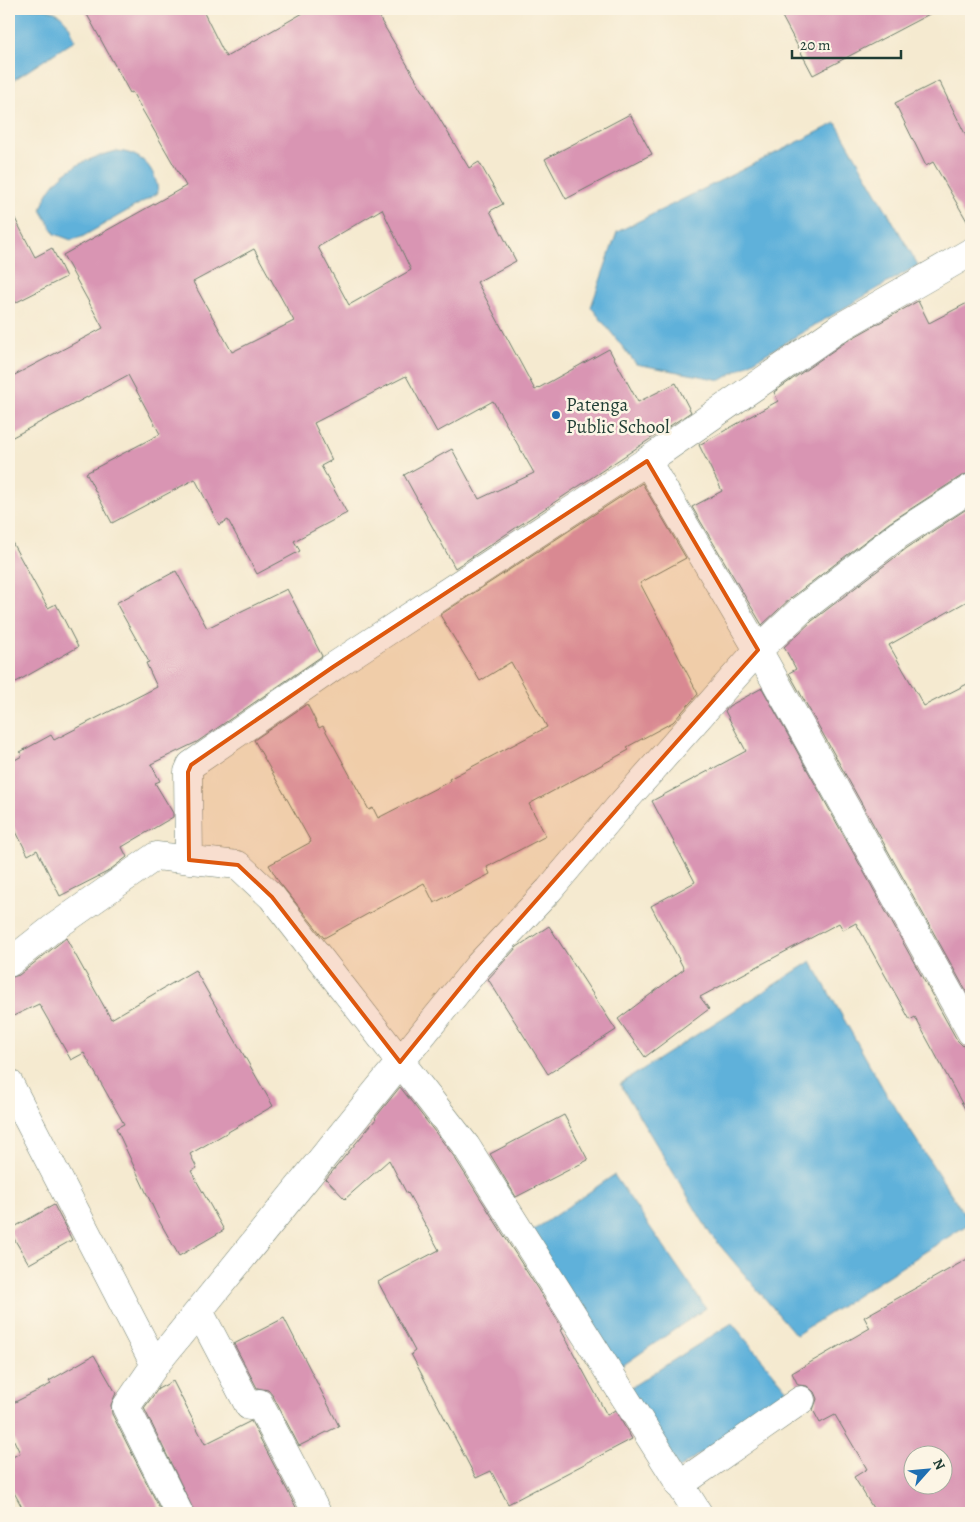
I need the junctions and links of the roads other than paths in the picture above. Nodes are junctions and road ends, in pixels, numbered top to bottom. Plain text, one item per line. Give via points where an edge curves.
1 (971, 252) edge
2 (646, 461) junction
3 (971, 488) edge
4 (758, 650) junction
5 (189, 860) junction
6 (9, 963) edge
7 (971, 1032) edge
8 (400, 1062) junction
9 (9, 1083) edge
10 (199, 1311) junction
11 (155, 1365) junction
12 (801, 1400) dead end
13 (679, 1485) junction
14 (179, 1513) edge
15 (317, 1513) edge
16 (698, 1513) edge

1 - 2 street via 839,328
2 - 4 street
2 - 5 street via 333,667 191,765 188,772
3 - 4 street via 898,535 802,609
4 - 7 street
4 - 8 street via 549,890 478,966
5 - 6 street via 156,856
5 - 8 street via 238,865 272,897
8 - 10 street
8 - 13 street via 466,1146
9 - 11 street
10 - 11 street
10 - 15 street via 249,1406 259,1403
11 - 14 street via 126,1407
12 - 13 street
13 - 16 street

